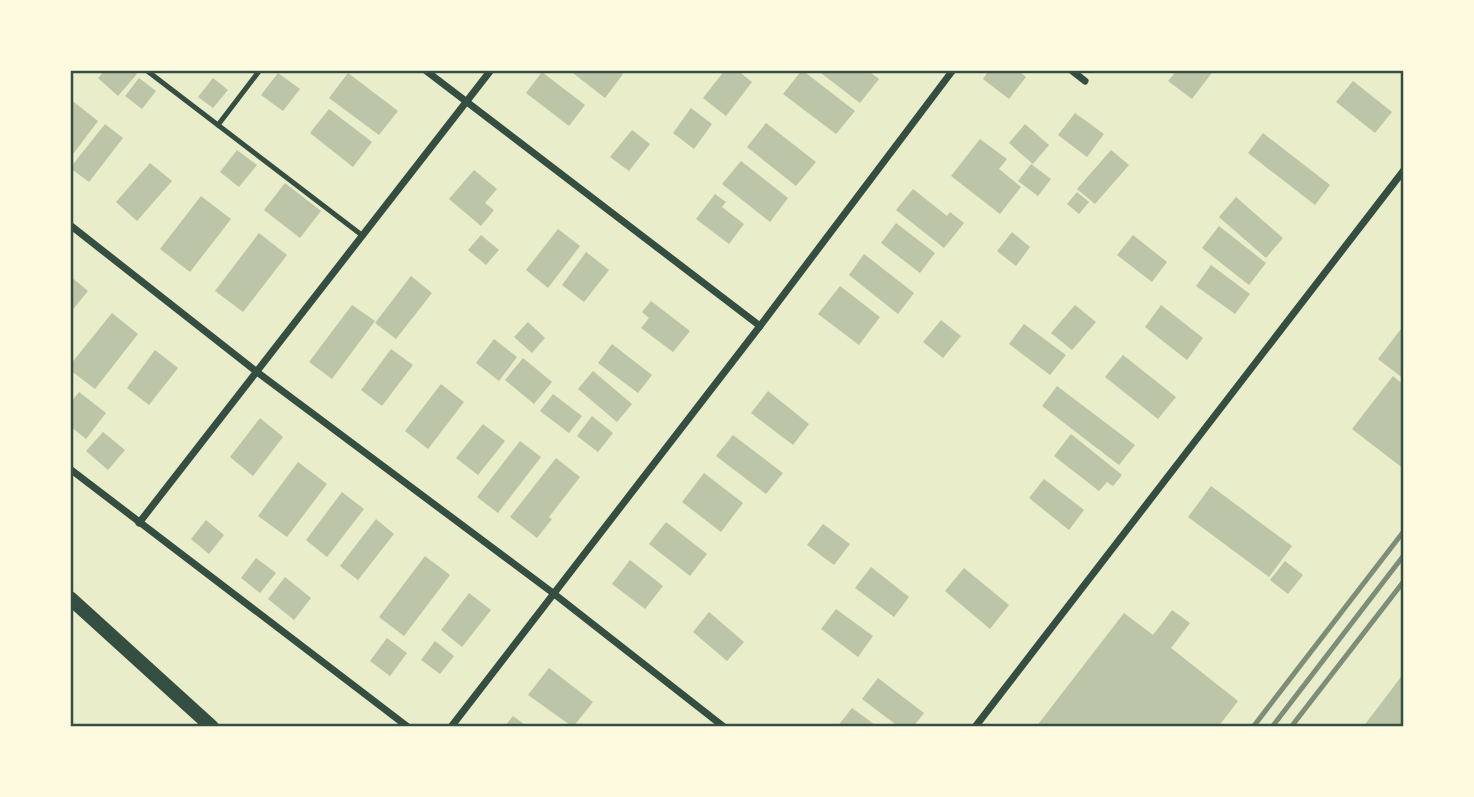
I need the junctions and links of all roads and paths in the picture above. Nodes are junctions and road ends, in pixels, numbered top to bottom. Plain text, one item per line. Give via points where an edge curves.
1 (146, 70) edge
2 (260, 70) edge
3 (425, 70) edge
4 (491, 70) edge
5 (953, 70) edge
6 (1070, 70) edge
7 (1085, 81) dead end
8 (466, 102) junction
9 (218, 125) junction
10 (1404, 170) edge
11 (70, 225) edge
12 (363, 236) junction
13 (760, 326) junction
14 (257, 372) junction
15 (70, 469) edge
16 (139, 523) junction
17 (553, 593) junction
18 (70, 598) edge
19 (212, 727) edge
20 (408, 727) edge
21 (451, 727) edge
22 (724, 727) edge
23 (975, 727) edge

1 - 9 lane
2 - 9 lane
3 - 8 street
4 - 8 street
5 - 13 street
6 - 7 street
8 - 12 street
8 - 13 street
9 - 12 lane
10 - 23 street
11 - 14 street
12 - 14 street
13 - 17 street
14 - 16 street
14 - 17 street
15 - 16 street
16 - 20 street
17 - 21 street
17 - 22 street
18 - 19 main road

